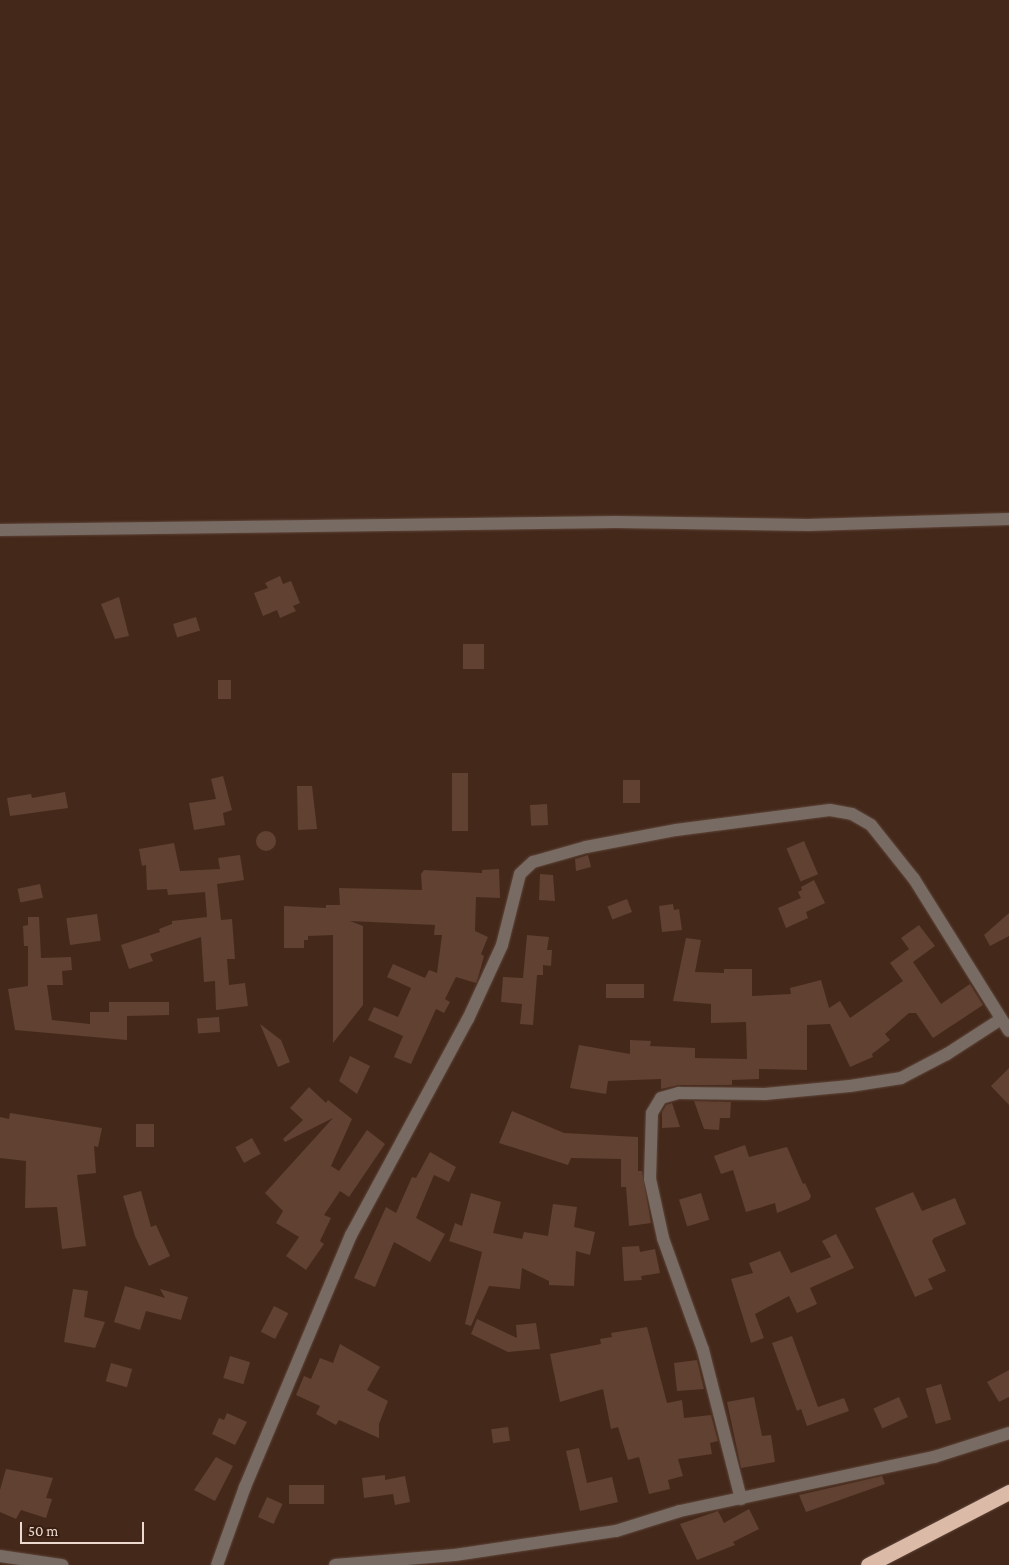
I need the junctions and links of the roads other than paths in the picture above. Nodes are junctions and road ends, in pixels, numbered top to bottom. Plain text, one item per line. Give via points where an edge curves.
1 (1009, 519) edge
2 (0, 530) edge
3 (1001, 1019) junction
4 (1009, 1031) edge
5 (1009, 1433) edge
6 (1009, 1492) edge
7 (741, 1499) junction
8 (0, 1556) edge
9 (62, 1565) edge
10 (217, 1565) edge
11 (335, 1565) edge
12 (868, 1565) edge

1 - 2 street via 808,525 616,522
3 - 4 street
3 - 7 street via 947,1054 901,1078 765,1094 679,1093 661,1098 652,1113 650,1179 659,1221 679,1290 704,1350
3 - 10 street via 914,879 871,825 852,814 830,810 676,830 586,847 534,862 520,874 504,937 468,1019 351,1235
5 - 7 street via 934,1457
6 - 12 highway
7 - 11 street via 585,1537 555,1538 455,1555
8 - 9 street

